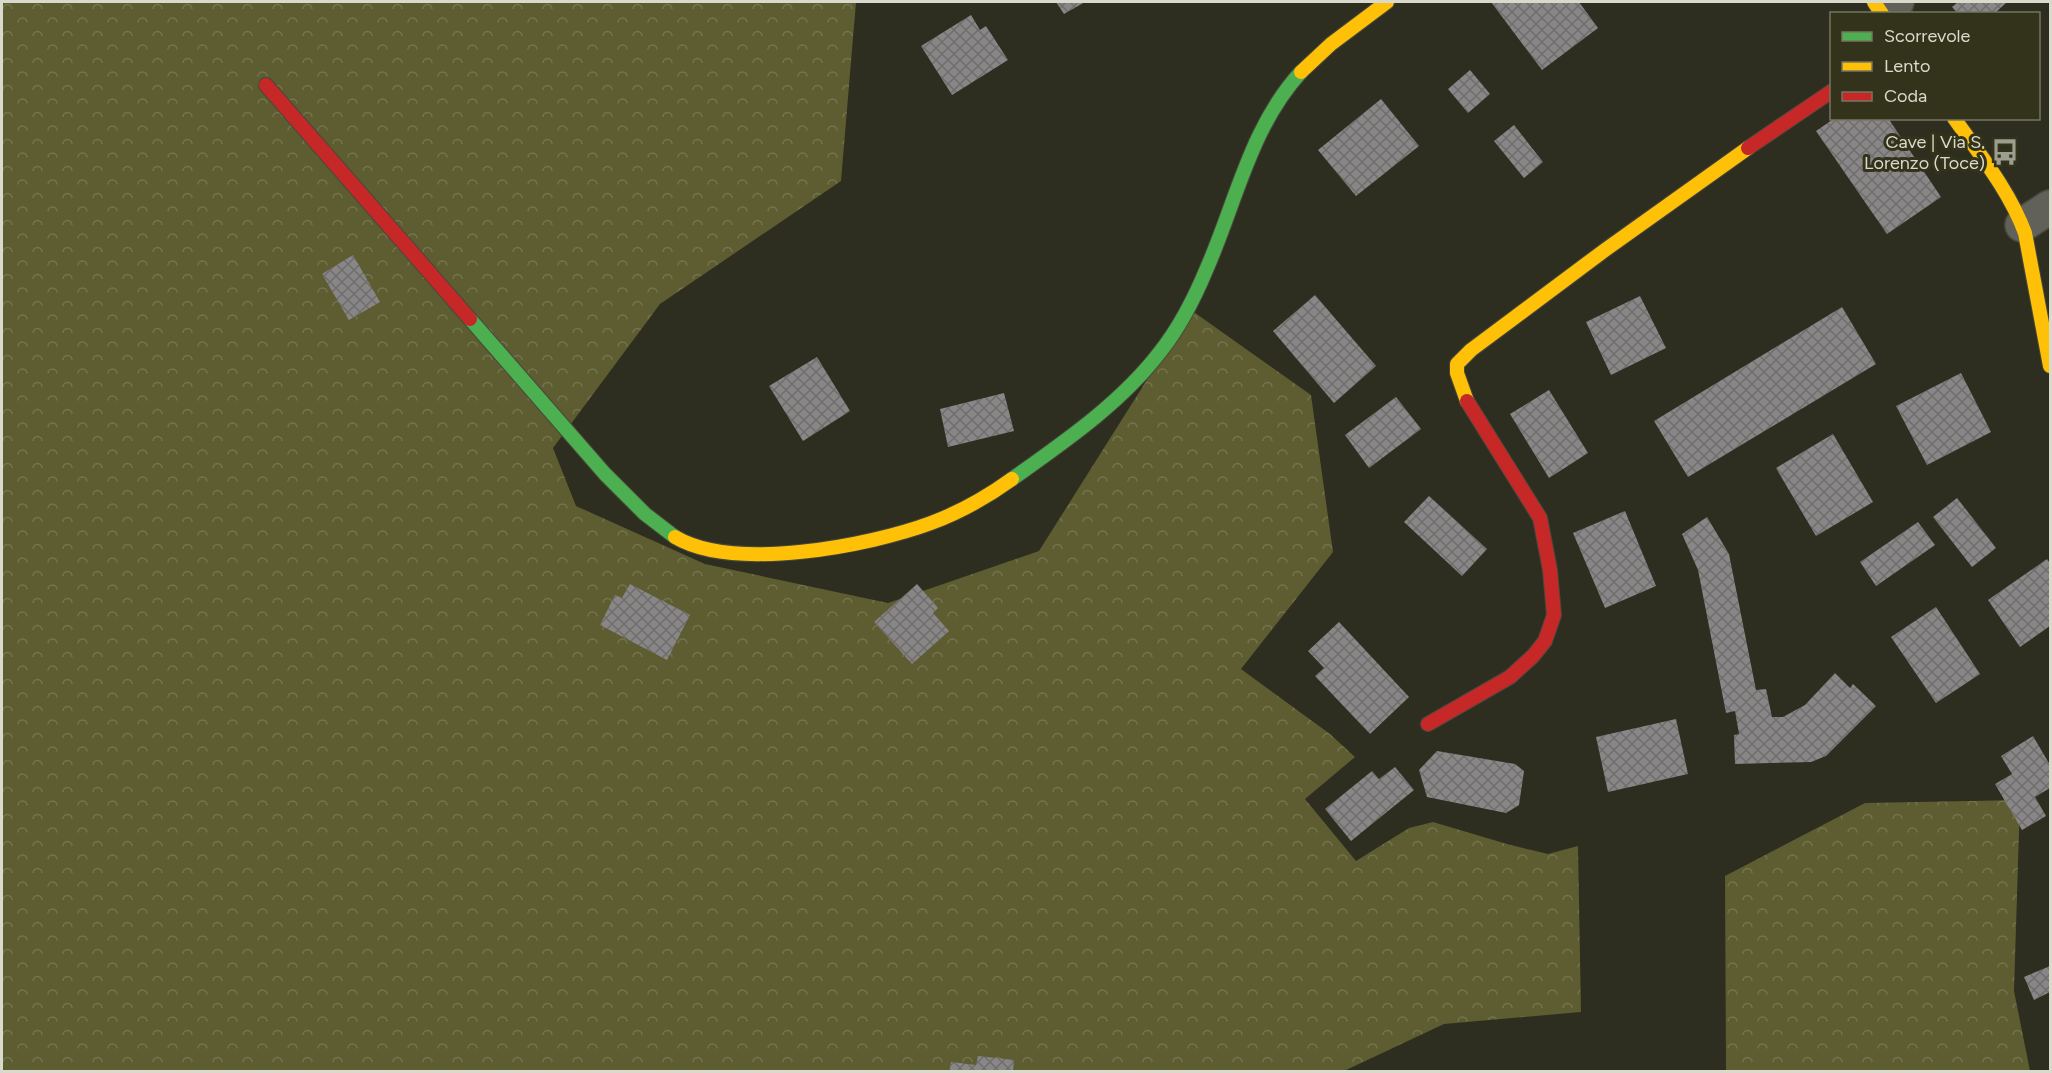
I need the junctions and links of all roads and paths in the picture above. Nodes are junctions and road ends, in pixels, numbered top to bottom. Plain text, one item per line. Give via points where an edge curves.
1 (1387, 2) edge
2 (266, 85) dead end
3 (1830, 92) edge
4 (1955, 120) edge
5 (2050, 207) edge
6 (2022, 225) junction
7 (2050, 366) edge
8 (1428, 724) dead end

1 - 2 street via 1311,63 1284,91 1257,141 1209,266 1188,309 1160,352 1123,393 1006,483 959,512 879,538 786,552 706,550 680,540 657,524 605,474
3 - 8 street via 1590,260 1458,364 1466,399 1540,518 1554,615 1545,641 1510,677
4 - 6 street via 2010,198
5 - 6 street
6 - 7 street

